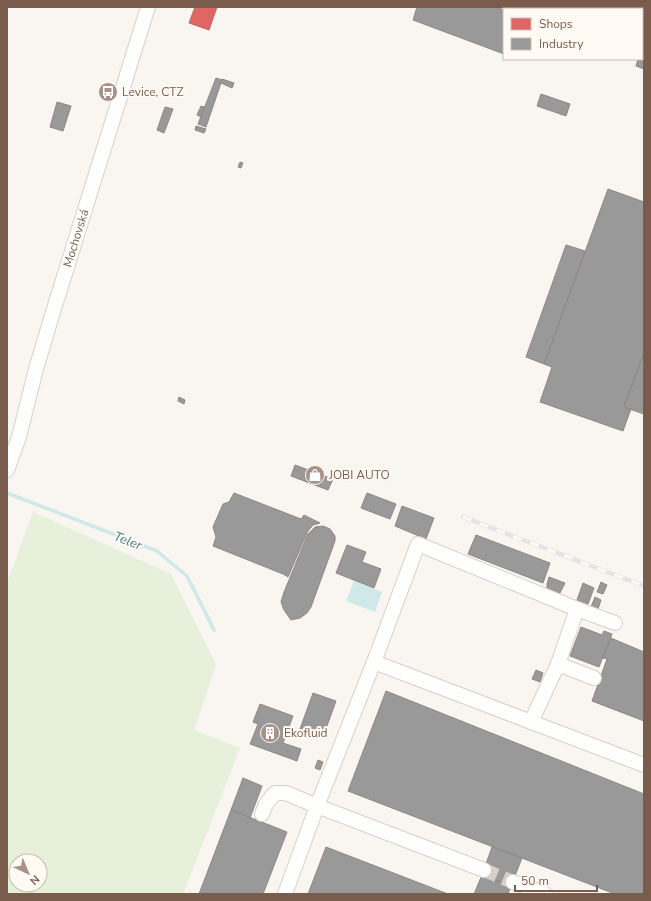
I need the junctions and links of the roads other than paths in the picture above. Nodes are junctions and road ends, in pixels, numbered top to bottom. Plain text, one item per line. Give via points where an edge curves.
1 (148, 7) edge
2 (7, 470) edge
3 (577, 609) junction
4 (615, 623) dead end
5 (374, 662) junction
6 (558, 664) junction
7 (594, 678) dead end
8 (531, 722) junction
9 (644, 765) edge
10 (317, 806) junction
11 (262, 814) dead end
12 (484, 870) tunnel mouth
13 (512, 882) tunnel mouth
14 (285, 894) edge
15 (545, 894) edge

1 - 2 street, Mochovská
3 - 4 street
3 - 5 street via 418,544
3 - 6 street
5 - 8 street
5 - 10 street
6 - 7 street
6 - 8 street
8 - 9 street
10 - 11 street via 286,793 275,793
10 - 12 street
10 - 14 street
13 - 15 street

